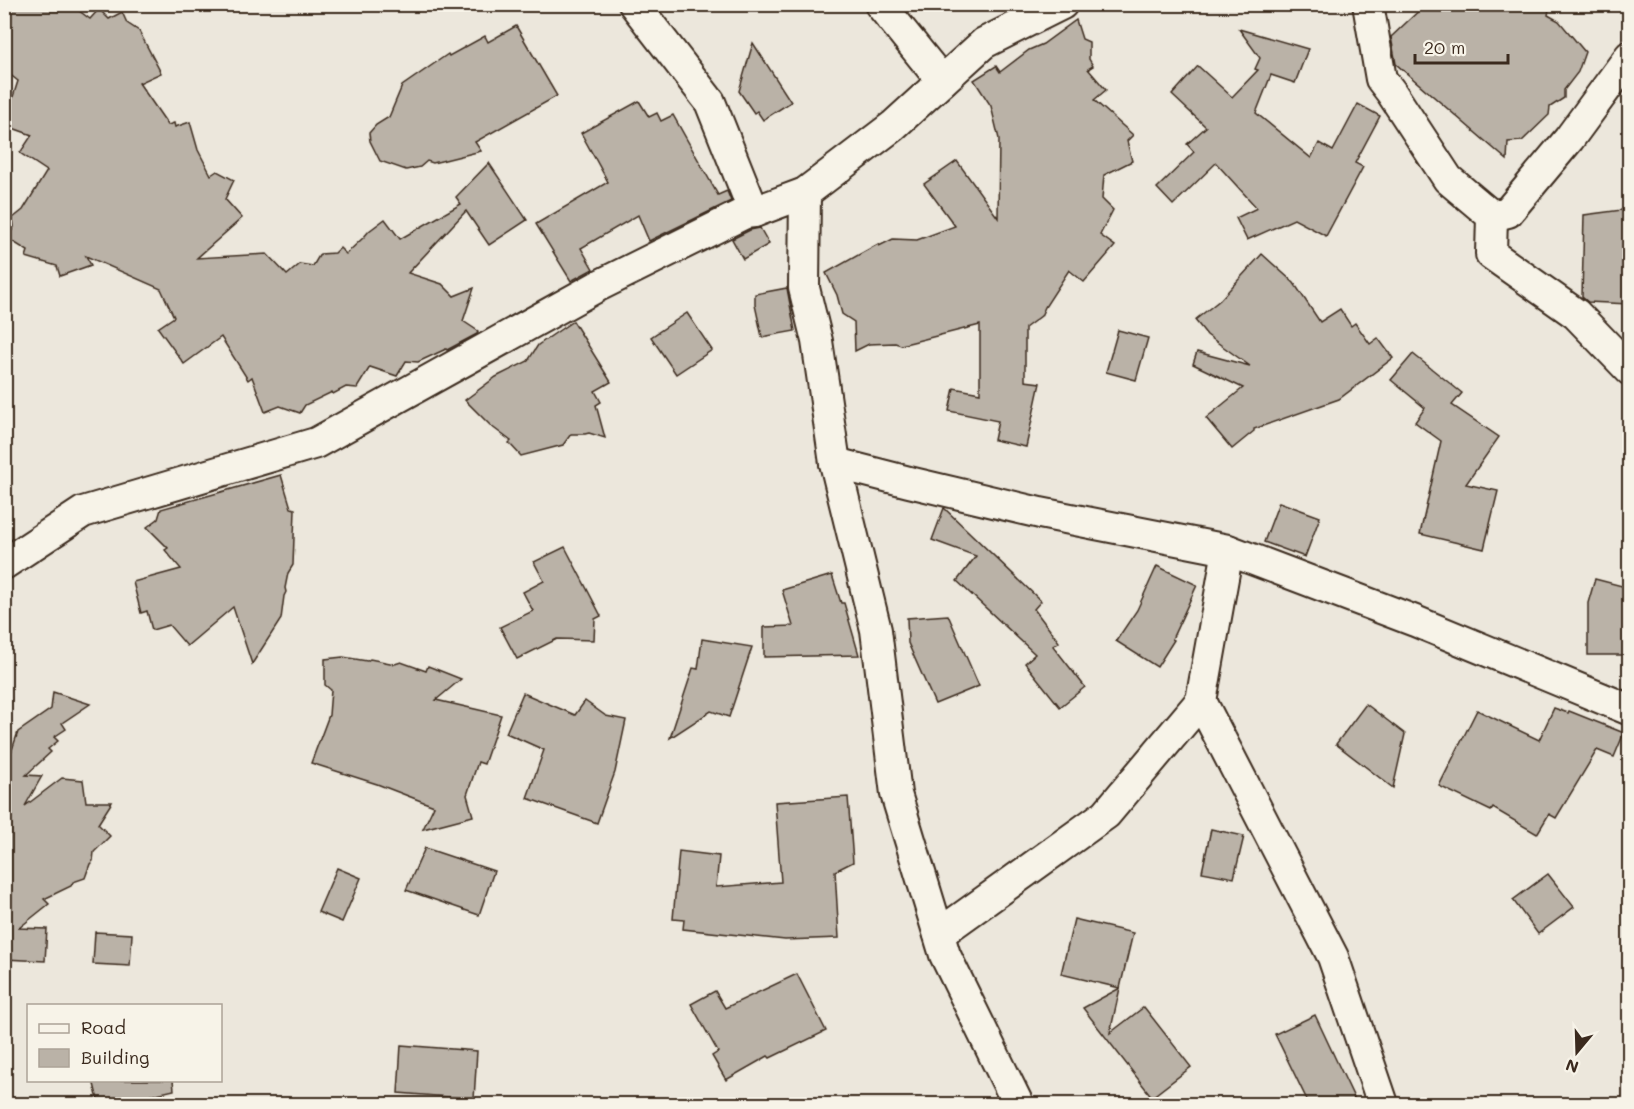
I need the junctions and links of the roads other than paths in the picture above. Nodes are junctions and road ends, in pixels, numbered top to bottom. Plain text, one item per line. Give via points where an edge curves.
1 (634, 4) edge
2 (880, 4) edge
3 (1062, 4) edge
4 (1368, 4) edge
5 (1629, 56) edge
6 (942, 81) junction
7 (805, 193) junction
8 (754, 212) junction
9 (1492, 216) junction
10 (1629, 370) edge
11 (836, 463) junction
12 (1228, 550) junction
13 (4, 564) edge
14 (1201, 701) junction
15 (1629, 710) edge
16 (939, 933) junction
17 (1018, 1104) edge
18 (1383, 1104) edge

1 - 8 street via 710,102
2 - 6 street
3 - 6 street via 984,43
4 - 9 street via 1381,79 1448,179
5 - 9 street via 1569,139 1508,212
6 - 7 street via 893,126
7 - 8 street
7 - 11 street via 804,288 817,341
8 - 13 street via 600,285 316,443 83,512
9 - 10 street via 1491,254 1576,314
11 - 12 street via 1040,513
11 - 16 street via 876,630 896,794
12 - 14 street
12 - 15 street
14 - 16 street via 1106,814
14 - 18 street via 1333,957
16 - 17 street via 945,955

